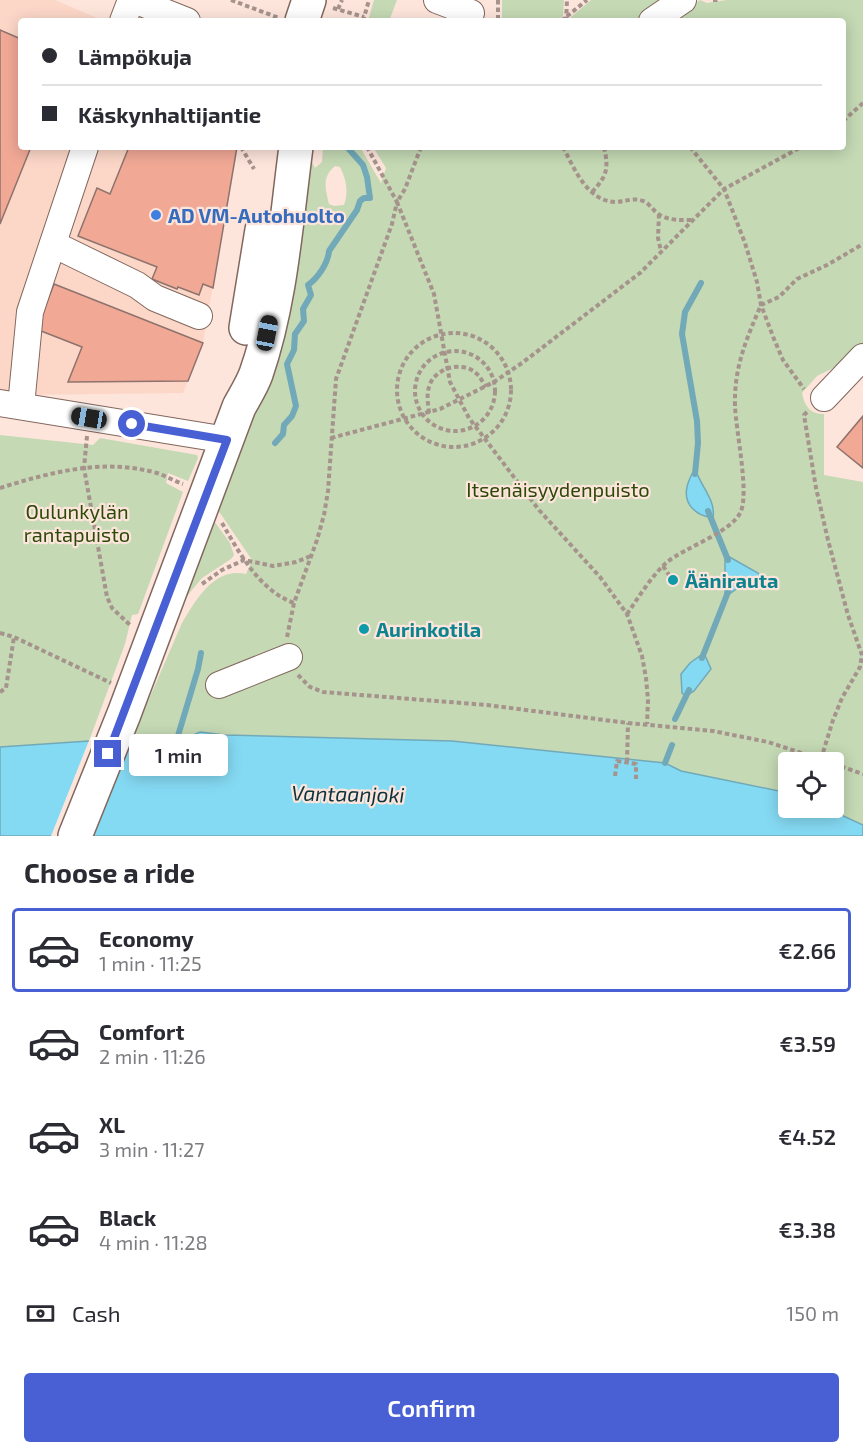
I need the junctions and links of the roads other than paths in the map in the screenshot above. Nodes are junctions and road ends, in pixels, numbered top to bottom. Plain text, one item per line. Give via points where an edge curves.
1 (132, 0) edge
2 (437, 0) edge
3 (683, 0) edge
4 (325, 8) edge
5 (472, 11) edge
6 (182, 13) edge
7 (124, 18) edge
8 (298, 18) edge
9 (656, 18) edge
10 (84, 150) edge
11 (296, 150) edge
12 (264, 158) edge
13 (52, 244) junction
14 (199, 316) dead end
15 (863, 357) edge
16 (824, 398) road end
17 (11, 405) edge
18 (239, 407) junction
19 (227, 440) junction
20 (289, 657) dead end
21 (219, 685) dead end
22 (75, 836) edge

1 - 6 street
1 - 7 street
2 - 5 street
3 - 9 street
4 - 8 main road
10 - 13 street
11 - 18 main road via 267,333 255,376
12 - 18 main road via 250,308 238,371
13 - 14 street via 137,285 155,298
13 - 17 street via 30,312
15 - 16 street
17 - 19 street
18 - 19 main road
19 - 22 main road via 120,700
20 - 21 street

